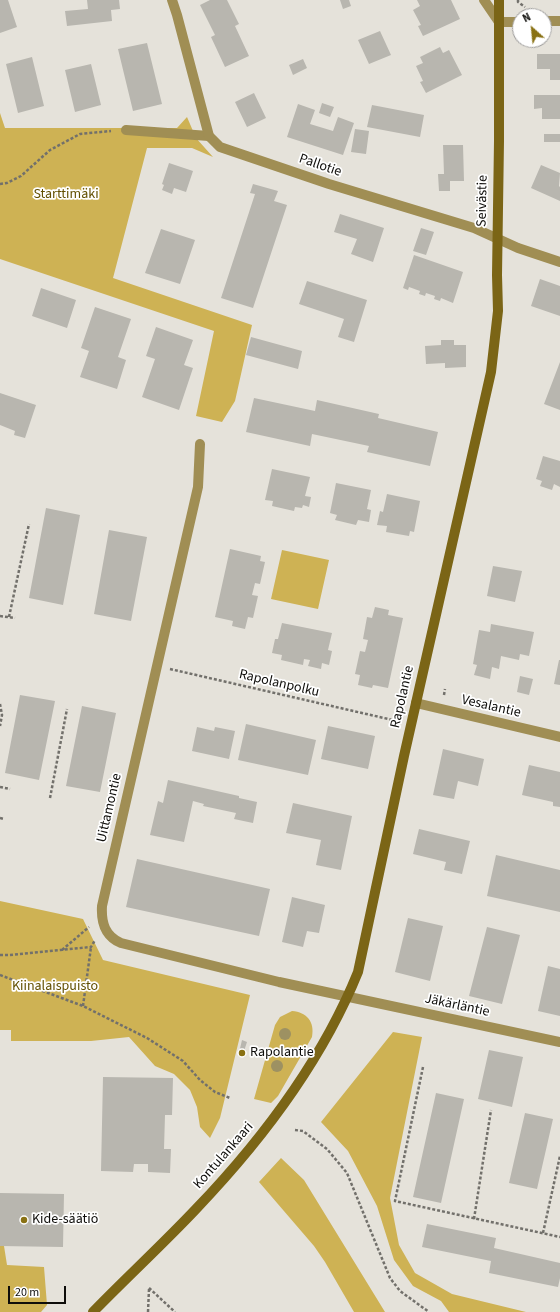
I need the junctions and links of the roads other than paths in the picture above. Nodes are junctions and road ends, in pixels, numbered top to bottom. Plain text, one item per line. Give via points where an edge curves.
1 (172, 0) edge
2 (484, 0) edge
3 (499, 0) edge
4 (499, 22) junction
5 (512, 22) edge
6 (126, 130) road end
7 (209, 136) junction
8 (497, 238) junction
9 (560, 262) edge
10 (484, 402) joint
11 (200, 444) dead end
12 (416, 703) junction
13 (560, 737) edge
14 (348, 997) junction
15 (560, 1042) edge
16 (93, 1312) edge

1 - 7 street
2 - 4 street
3 - 4 street, Seivästie
4 - 5 street
4 - 8 street, Seivästie
6 - 7 street
7 - 8 street, Pallotie via 220,147 329,184 474,228
8 - 9 street, Pallotie
8 - 10 street, Seivästie via 498,311 491,372
10 - 12 street, Rapolantie
11 - 14 street, Uittamontie via 198,487 101,916 106,930 114,940 121,943
12 - 13 street, Vesalantie
12 - 14 street, Rapolantie via 358,972
14 - 15 street, Jäkärläntie
14 - 16 street, Kontulankaari via 332,1029 290,1098 254,1144 196,1209

